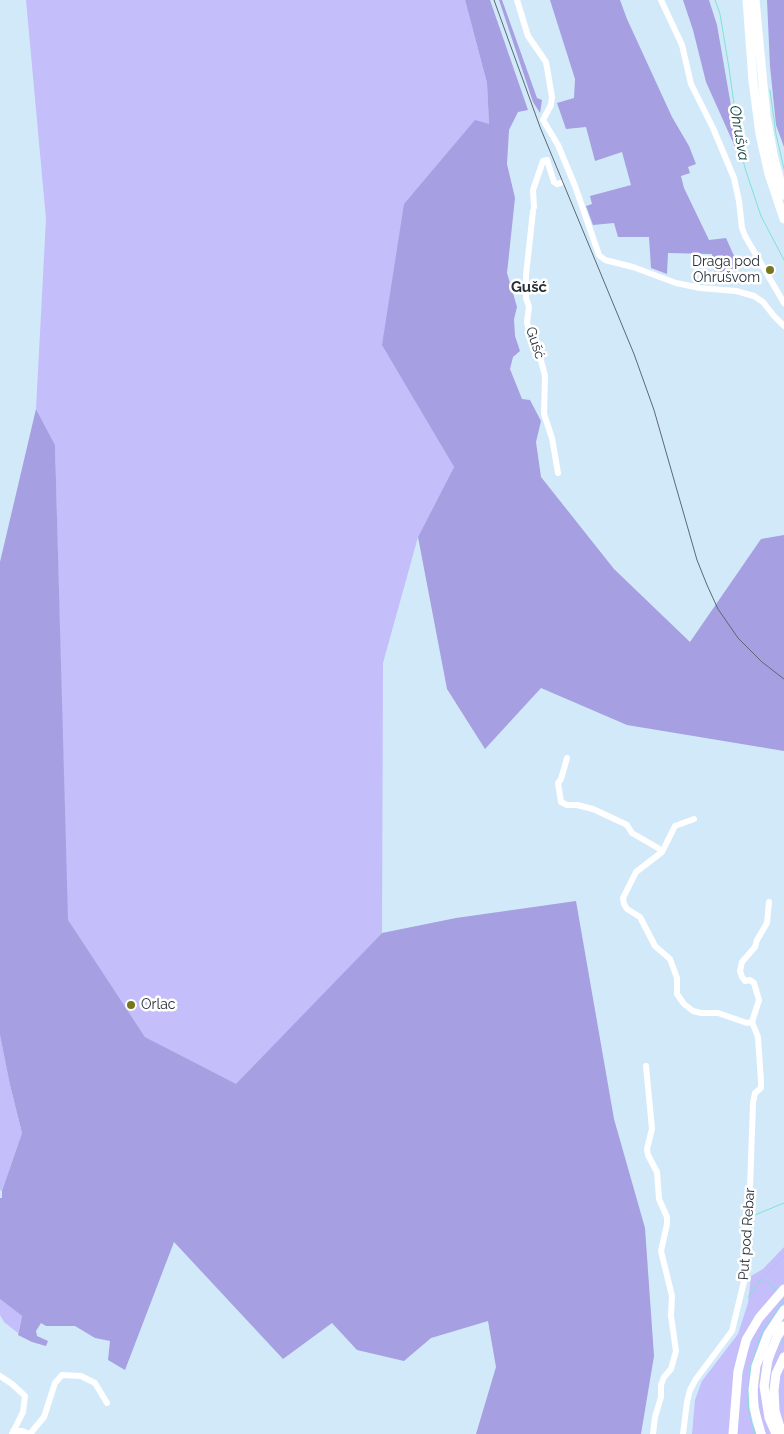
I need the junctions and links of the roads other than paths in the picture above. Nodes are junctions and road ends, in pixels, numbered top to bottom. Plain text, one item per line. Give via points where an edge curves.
1 (518, 0) edge
2 (661, 0) edge
3 (741, 0) edge
4 (747, 0) edge
5 (755, 0) edge
6 (760, 0) edge
7 (566, 181) junction
8 (780, 193) edge
9 (784, 219) edge
10 (784, 303) edge
11 (784, 326) edge
12 (558, 473) dead end
13 (567, 758) dead end
14 (694, 819) dead end
15 (662, 852) junction
16 (769, 902) dead end
17 (752, 1022) junction
18 (646, 1066) dead end
19 (784, 1290) edge
20 (784, 1310) edge
21 (784, 1326) edge
22 (784, 1357) edge
23 (0, 1376) edge
24 (108, 1403) dead end
25 (12, 1433) edge
26 (29, 1434) edge
27 (653, 1434) edge
28 (683, 1434) edge
29 (733, 1434) edge
30 (761, 1434) edge
31 (776, 1434) edge
32 (782, 1434) edge

1 - 7 street via 528,36 546,62 552,97 543,120 558,145
2 - 10 street via 682,45 691,84 734,178 745,236
3 - 8 highway via 756,132 765,174
4 - 8 highway via 758,118 764,152
5 - 8 highway via 766,116
6 - 8 highway via 767,95 782,175
7 - 11 street via 587,216 595,247 602,258 676,283 750,294 763,302
7 - 12 street, Gušć via 555,184 547,160 543,161 534,184 526,275 527,322 544,368 544,414
8 - 9 highway
13 - 15 street via 558,783 561,802 567,806 594,809 623,823 632,833
14 - 15 street via 675,826
15 - 17 street via 636,872 623,898 624,904 640,917 655,946 670,958 677,978 677,994 684,1004 693,1011 718,1013
16 - 17 street via 767,922 755,947 742,962 740,971 745,981 754,983 760,1000
17 - 28 street, Put pod Rebar via 758,1037 761,1088 755,1093 753,1103 749,1215 744,1233 747,1269 732,1331 690,1390
18 - 27 street via 652,1129 648,1155 657,1172 659,1199 668,1224 662,1252 672,1296 676,1351 671,1369 661,1385
19 - 29 highway via 759,1318 746,1340 737,1380
20 - 30 highway via 768,1334 756,1366 754,1408
21 - 31 highway via 772,1348 765,1378 766,1406
22 - 32 highway via 776,1374 774,1390 775,1411
23 - 25 street via 25,1396 23,1412
24 - 26 street via 95,1382 81,1376 62,1375 55,1383 44,1417
25 - 26 street via 22,1431

